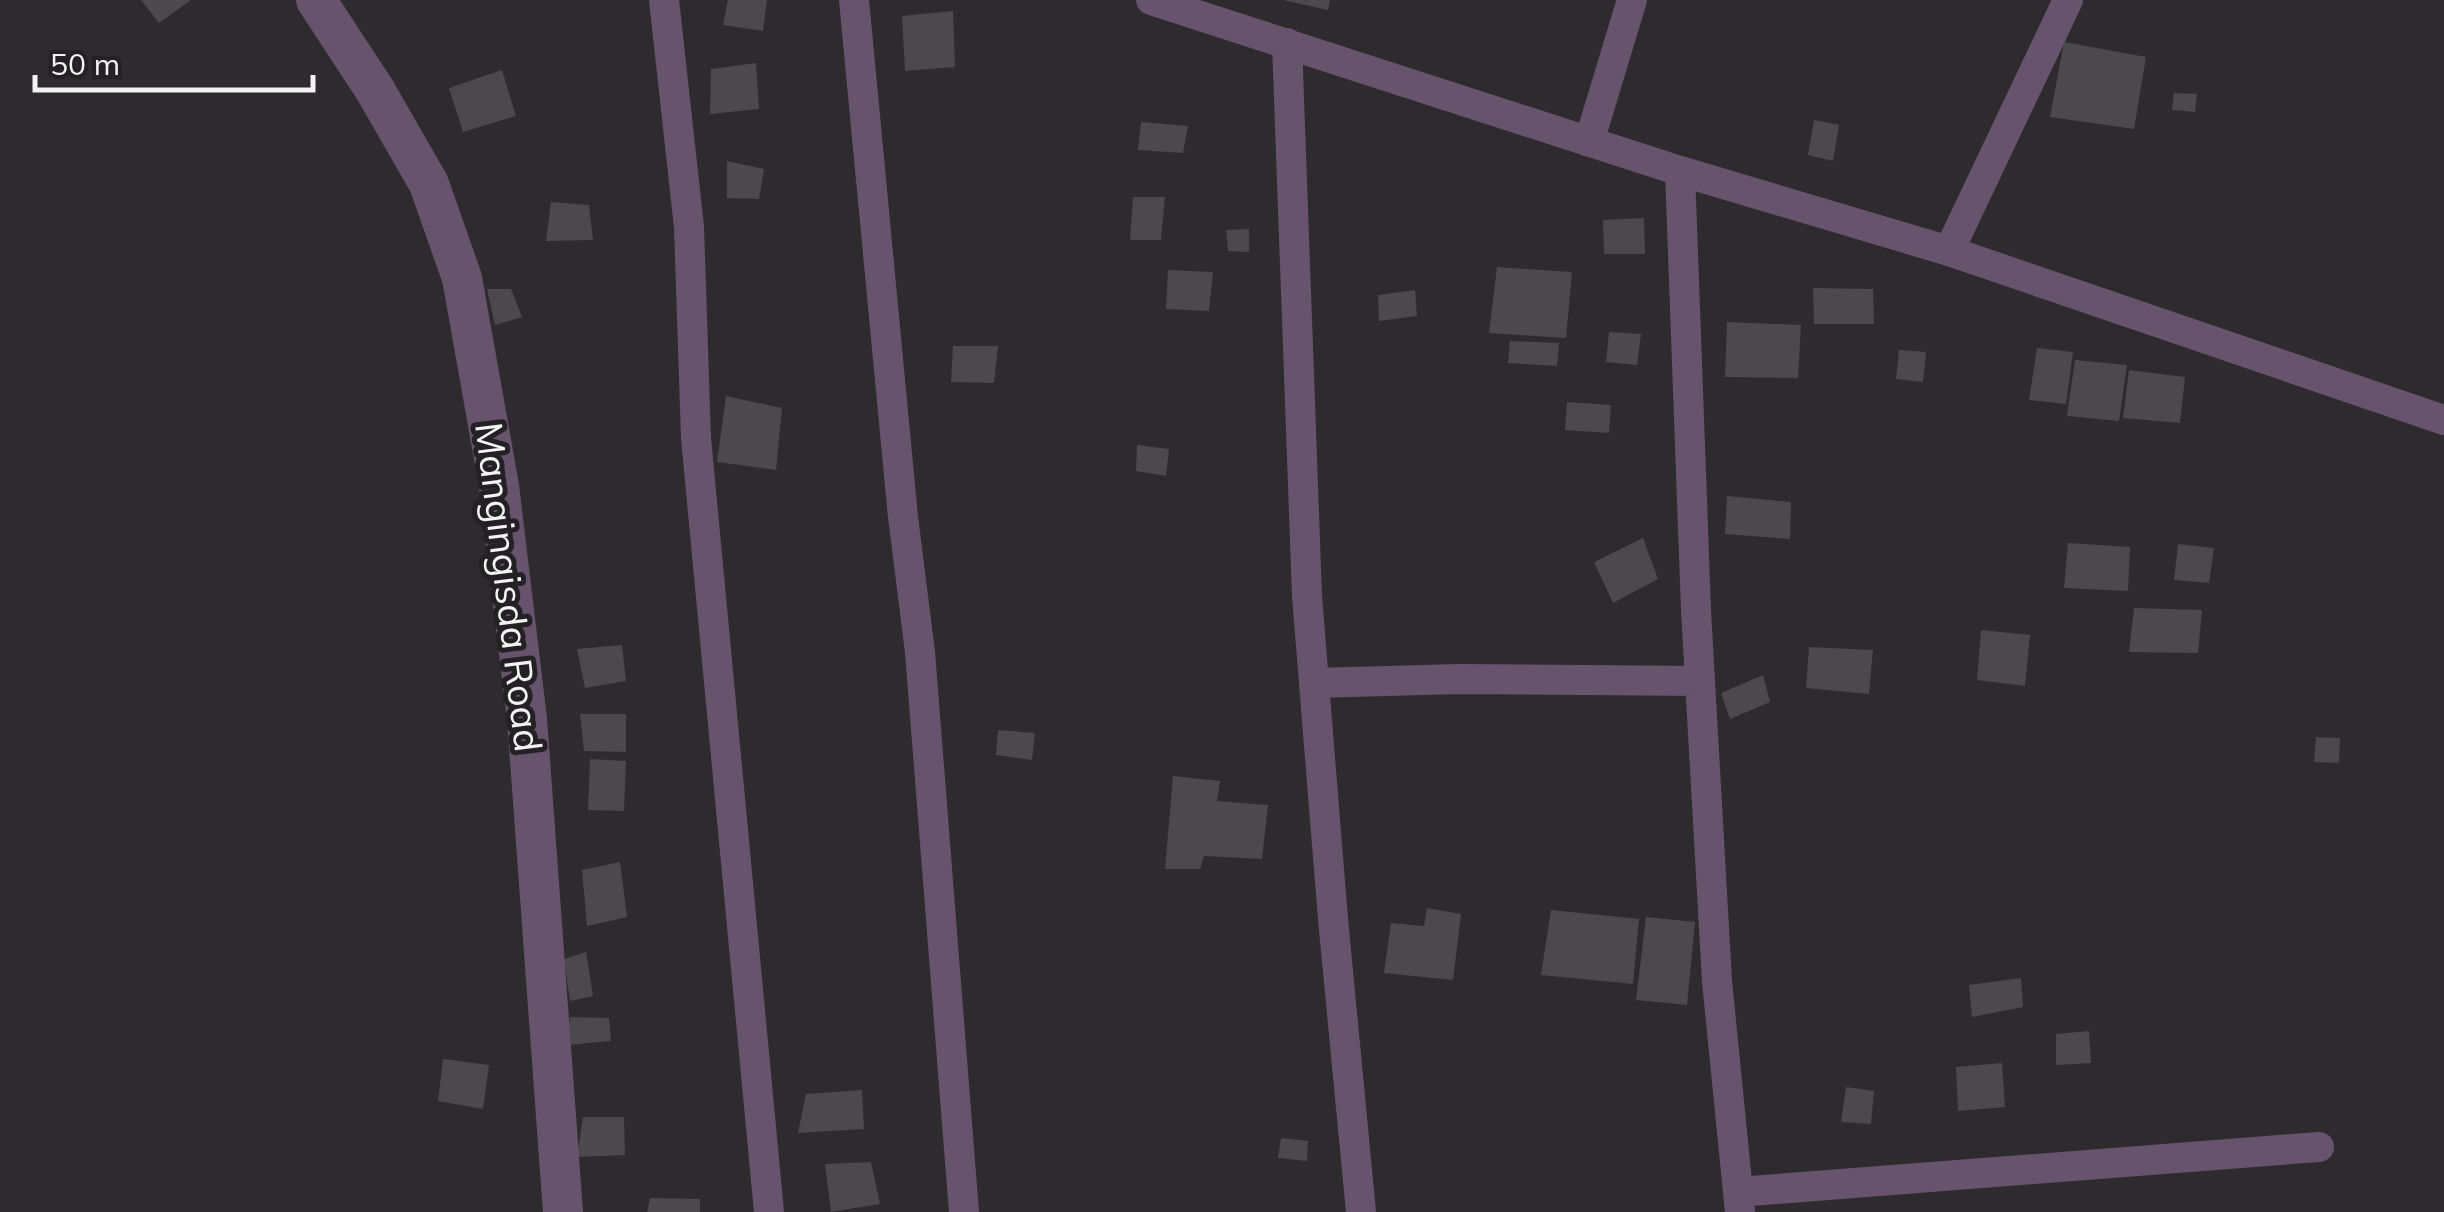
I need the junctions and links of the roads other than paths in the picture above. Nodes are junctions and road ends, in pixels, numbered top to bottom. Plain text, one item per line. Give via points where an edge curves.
1 (316, 0) edge
2 (664, 0) edge
3 (854, 0) edge
4 (1151, 0) edge
5 (1632, 0) edge
6 (2068, 0) edge
7 (1287, 43) junction
8 (1589, 142) junction
9 (1680, 171) junction
10 (1948, 251) junction
11 (2444, 420) edge
12 (1700, 681) junction
13 (1314, 683) junction
14 (2319, 1147) dead end
15 (1739, 1202) edge
16 (563, 1212) edge
17 (768, 1212) edge
18 (964, 1212) edge
19 (1361, 1212) edge

1 - 16 street, Mangingisda Road via 430,184 462,278 499,486 528,719
2 - 17 street via 689,227 696,438
3 - 18 street via 920,652
4 - 7 street
5 - 8 street
6 - 10 street
7 - 8 street
7 - 13 street
8 - 9 street
9 - 10 street
9 - 12 street
10 - 11 street
12 - 13 street
12 - 15 street via 1717,982
13 - 19 street
14 - 15 street

